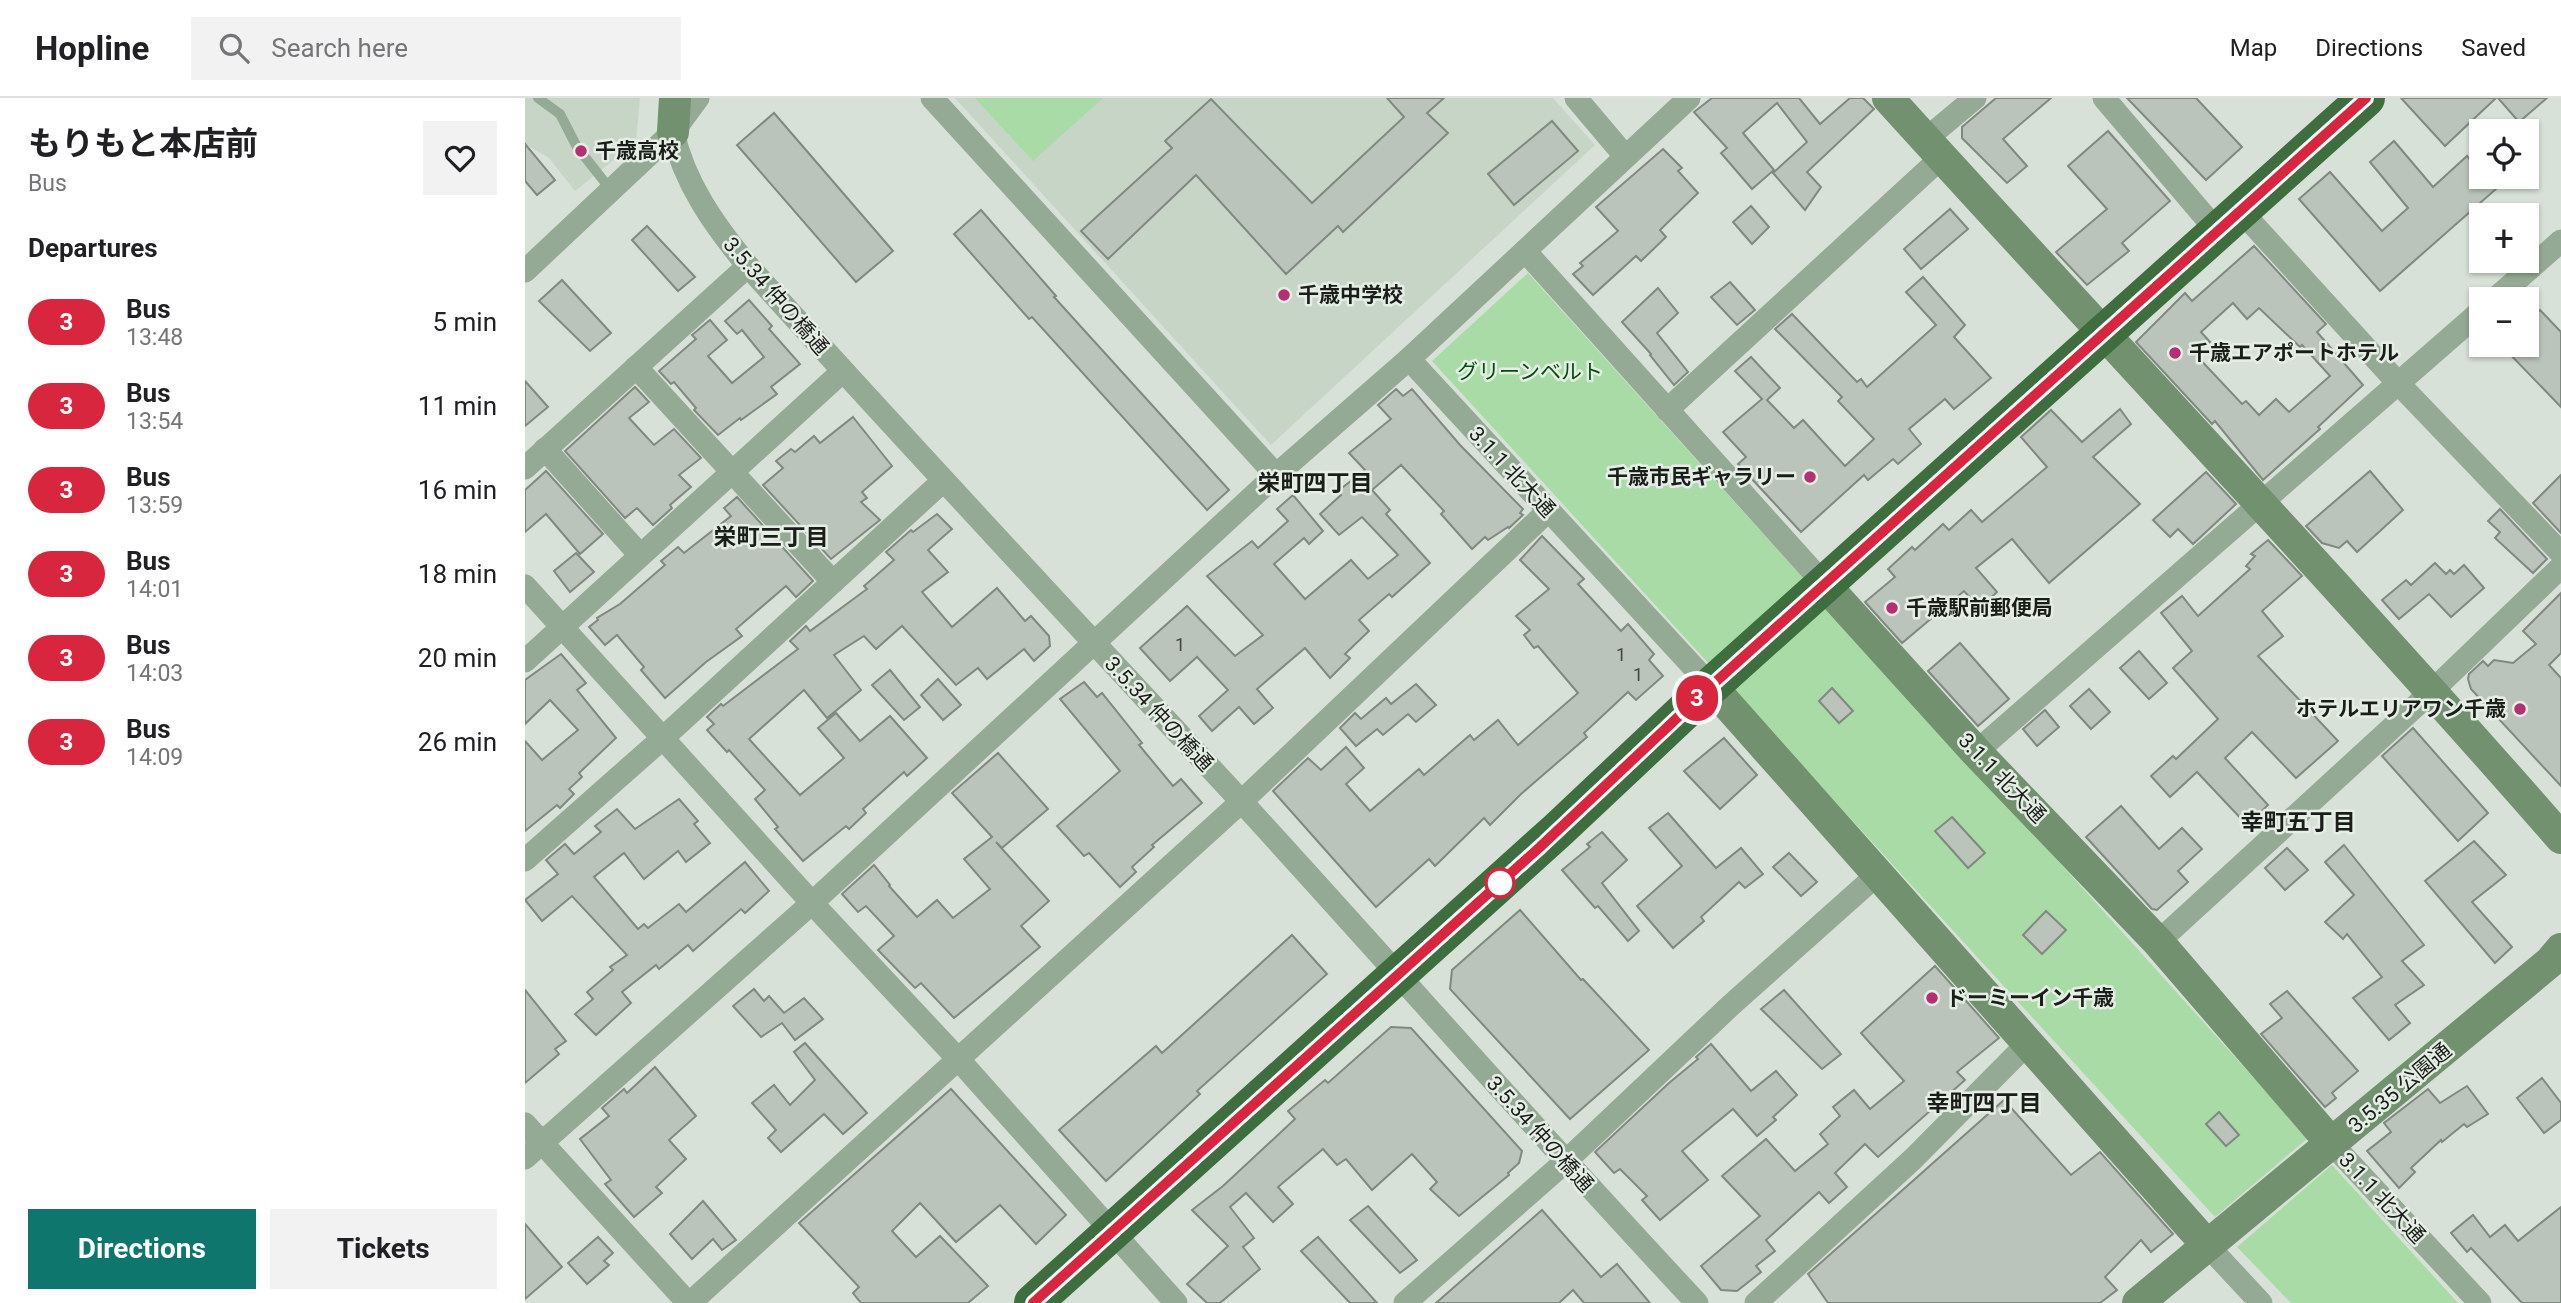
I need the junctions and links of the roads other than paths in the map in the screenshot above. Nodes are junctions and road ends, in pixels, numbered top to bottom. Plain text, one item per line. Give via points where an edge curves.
1 (538, 98) edge
2 (675, 98) edge
3 (698, 98) edge
4 (932, 98) edge
5 (1576, 98) edge
6 (1689, 98) edge
7 (1888, 98) edge
8 (1975, 98) edge
9 (2104, 98) edge
10 (2366, 98) edge
11 (673, 132) junction
12 (1934, 148) junction
13 (1625, 156) junction
14 (611, 190) junction
15 (2229, 220) junction
16 (2561, 241) edge
17 (1525, 251) junction
18 (748, 266) junction
19 (525, 271) edge
20 (2508, 287) edge
21 (2469, 321) edge
22 (2103, 333) junction
23 (1409, 359) junction
24 (636, 367) junction
25 (843, 371) junction
26 (2398, 383) junction
27 (1667, 410) junction
28 (545, 449) junction
29 (525, 468) edge
30 (733, 471) junction
31 (1276, 475) junction
32 (943, 481) junction
33 (2261, 502) junction
34 (1548, 511) junction
35 (2561, 553) edge
36 (640, 555) junction
37 (2561, 567) edge
38 (833, 582) junction
39 (1824, 584) junction
40 (525, 586) edge
41 (562, 627) junction
42 (1093, 644) junction
43 (525, 661) edge
44 (1711, 686) junction
45 (2432, 691) junction
46 (663, 738) junction
47 (1976, 752) junction
48 (1241, 802) junction
49 (2561, 838) edge
50 (525, 860) edge
51 (1878, 874) junction
52 (813, 903) junction
53 (2158, 942) junction
54 (2561, 949) edge
55 (1399, 975) junction
56 (2027, 1044) junction
57 (959, 1060) junction
58 (525, 1124) edge
59 (542, 1142) junction
60 (2332, 1144) junction
61 (525, 1158) edge
62 (1565, 1162) junction
63 (1112, 1232) junction
64 (2207, 1245) junction
65 (689, 1303) edge
66 (1033, 1303) edge
67 (1176, 1303) edge
68 (1405, 1303) edge
69 (1697, 1303) edge
70 (1756, 1303) edge
71 (2138, 1303) edge
72 (2261, 1303) edge
73 (2480, 1303) edge

1 - 14 lane via 560,114 577,147
2 - 11 street, 3.5.34 仲の橋通
3 - 11 street
4 - 31 street
5 - 13 street
6 - 13 street
7 - 12 street
8 - 12 street
9 - 15 street
10 - 15 highway
11 - 14 street
11 - 18 street, 3.5.34 仲の橋通 via 677,152 704,207
12 - 22 street
12 - 27 street
13 - 17 street
14 - 19 street
15 - 22 highway
15 - 26 street
16 - 20 street
17 - 23 street
17 - 27 street, 3.1.1 北大通
18 - 24 street
18 - 25 street, 3.5.34 仲の橋通
21 - 26 street
22 - 33 street
22 - 39 highway
23 - 31 street
23 - 34 street, 3.1.1 北大通
24 - 28 street
24 - 30 street
25 - 30 street
25 - 32 street, 3.5.34 仲の橋通
26 - 33 street
26 - 35 street
27 - 39 street, 3.1.1 北大通
28 - 29 street
28 - 36 street
30 - 36 street
30 - 38 street
31 - 42 street
32 - 38 street
32 - 42 street, 3.5.34 仲の橋通
33 - 45 street
33 - 47 street
34 - 44 street, 3.1.1 北大通
34 - 48 street
36 - 41 street
37 - 45 street
38 - 46 street
39 - 44 highway
39 - 47 street, 3.1.1 北大通
40 - 41 street
41 - 43 street
41 - 46 street
42 - 48 street, 3.5.34 仲の橋通
42 - 52 street
44 - 51 street, 3.1.1 北大通
44 - 55 highway
45 - 49 street
45 - 53 street
46 - 50 street
46 - 52 street
47 - 53 street, 3.1.1 北大通
48 - 55 street, 3.5.34 仲の橋通
48 - 57 street
51 - 56 street, 3.1.1 北大通
51 - 62 street
52 - 57 street
52 - 59 street
53 - 60 street, 3.1.1 北大通
54 - 60 street, 3.5.35 公園通
55 - 62 street, 3.5.34 仲の橋通
55 - 63 highway
56 - 64 street, 3.1.1 北大通
56 - 70 street via 1913,1159
57 - 63 street
57 - 65 street
58 - 59 street
59 - 61 street
59 - 65 street
60 - 64 street, 3.5.35 公園通
60 - 73 street, 3.1.1 北大通
62 - 68 street
62 - 69 street, 3.5.34 仲の橋通
63 - 66 highway
63 - 67 street
64 - 71 street, 3.5.35 公園通
64 - 72 street, 3.1.1 北大通

